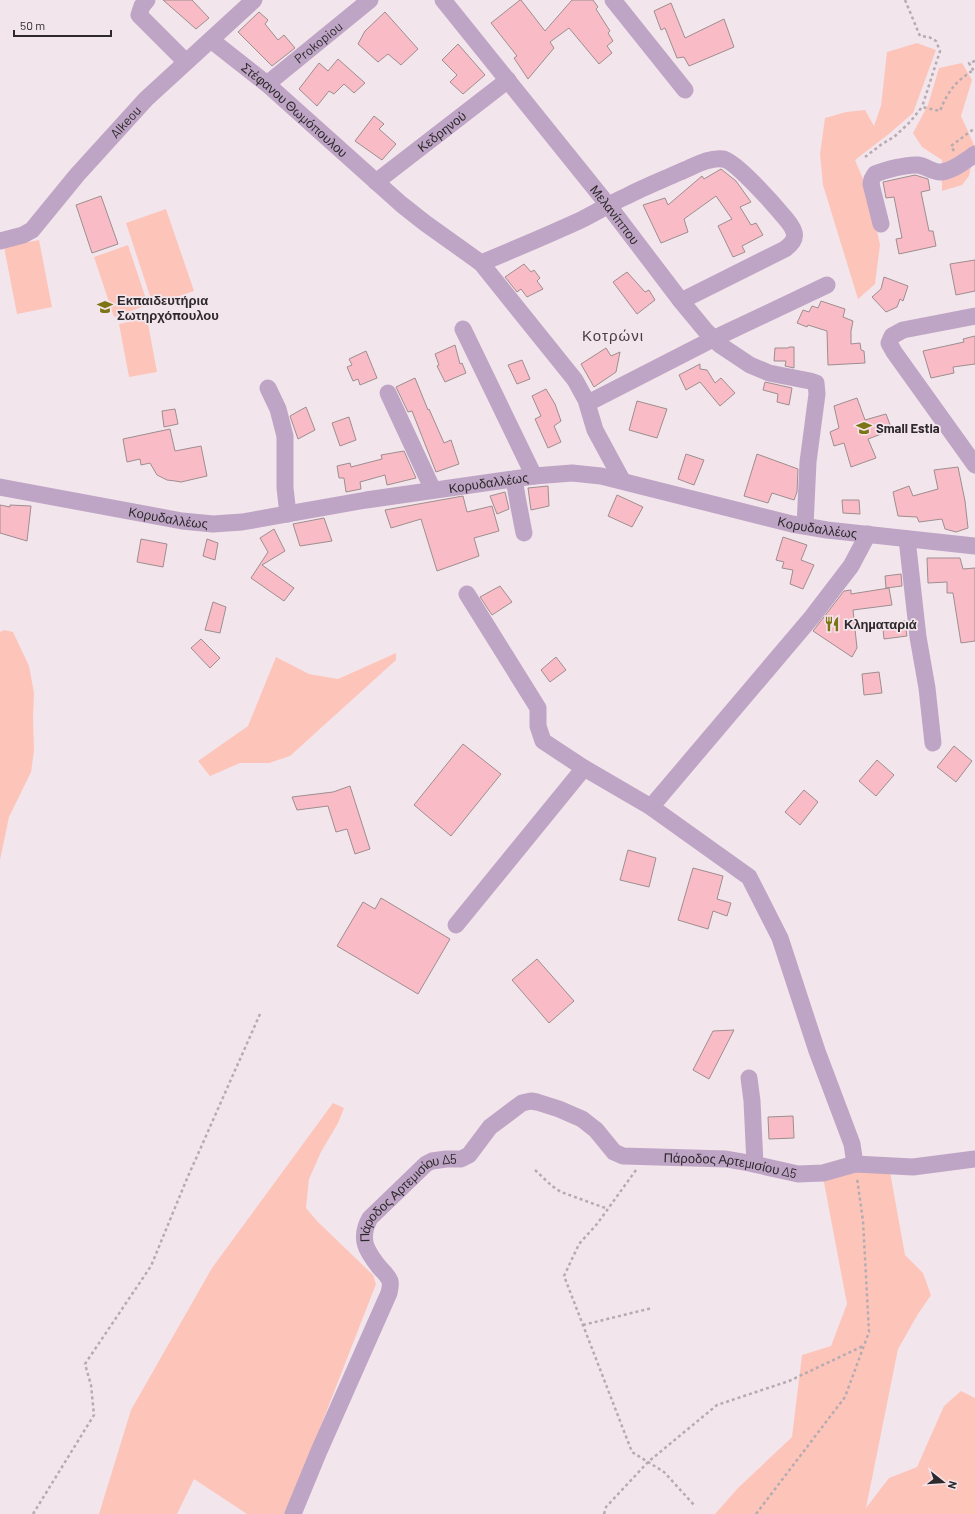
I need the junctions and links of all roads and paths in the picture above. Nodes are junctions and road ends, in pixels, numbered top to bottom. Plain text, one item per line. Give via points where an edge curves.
1 (147, 0) edge
2 (254, 0) edge
3 (370, 0) edge
4 (443, 0) edge
5 (613, 0) edge
6 (905, 0) edge
7 (211, 40) junction
8 (975, 61) edge
9 (186, 62) junction
10 (974, 72) edge
11 (508, 80) junction
12 (266, 84) junction
13 (685, 90) dead end
14 (922, 107) junction
15 (975, 128) edge
16 (865, 157) dead end
17 (968, 159) edge
18 (376, 182) junction
19 (608, 205) junction
20 (881, 224) dead end
21 (0, 240) edge
22 (481, 263) junction
23 (826, 285) dead end
24 (681, 301) junction
25 (975, 316) edge
26 (463, 329) dead end
27 (714, 339) junction
28 (268, 388) dead end
29 (388, 393) dead end
30 (588, 403) junction
31 (975, 465) edge
32 (534, 476) junction
33 (514, 479) junction
34 (622, 480) junction
35 (0, 487) edge
36 (433, 490) junction
37 (288, 514) junction
38 (805, 526) junction
39 (524, 533) dead end
40 (868, 534) junction
41 (907, 539) junction
42 (975, 546) edge
43 (466, 594) dead end
44 (933, 743) dead end
45 (584, 768) junction
46 (651, 808) junction
47 (456, 925) dead end
48 (260, 1014) dead end
49 (748, 1078) dead end
50 (644, 1156) junction
51 (975, 1159) edge
52 (755, 1164) junction
53 (855, 1164) junction
54 (535, 1170) dead end
55 (608, 1209) junction
56 (652, 1308) dead end
57 (582, 1325) junction
58 (864, 1346) junction
59 (648, 1462) junction
60 (695, 1506) dead end
61 (33, 1514) edge
62 (293, 1514) edge
63 (604, 1514) edge
64 (756, 1514) edge

1 - 9 street via 139,15
2 - 7 street, Alkeou
3 - 12 street, Prokopiou
4 - 11 street, Μελανίππου
5 - 13 street
6 - 14 path via 920,36 936,41 940,52
7 - 9 street, Alkeou
7 - 12 street, Στέφανου Θωμόπουλου
8 - 10 path via 969,64
9 - 21 street, Alkeou via 135,111 77,175 35,227 23,234
10 - 14 path via 958,80 945,98 940,111
11 - 18 street, Κεδρηνού
11 - 19 street, Μελανίππου
12 - 18 street, Στέφανου Θωμόπουλου
14 - 16 path via 894,137
15 - 17 path via 951,146
17 - 20 street via 943,172 915,165 875,174 871,184
18 - 22 street, Στέφανου Θωμόπουλου via 415,215
19 - 22 street via 556,231
19 - 24 street, Μελανίππου
19 - 24 street via 705,161 724,159 776,206 794,230 795,237 791,245 785,249
22 - 30 street, Στέφανου Θωμόπουλου via 575,380
23 - 27 street
24 - 27 street, Μελανίππου
25 - 31 street via 906,329 889,341 889,345
26 - 32 street
27 - 30 street
27 - 38 street, Μελανίππου via 754,367 769,373 810,380 816,385
28 - 37 street via 278,409 285,436
29 - 36 street
30 - 34 street, Στέφανου Θωμόπουλου via 595,430
32 - 33 street, Κορυδαλλέως
32 - 34 street, Κορυδαλλέως via 584,473
33 - 36 street, Κορυδαλλέως
33 - 39 street
34 - 38 street, Κορυδαλλέως
35 - 37 street, Κορυδαλλέως via 202,523 242,522
36 - 37 street, Κορυδαλλέως
38 - 40 street, Κορυδαλλέως
40 - 41 street, Κορυδαλλέως
40 - 46 street via 851,566 812,617
41 - 42 street, Κορυδαλλέως
41 - 44 street
43 - 45 street via 538,708 538,726 543,741
45 - 46 street
45 - 47 street
46 - 53 street via 749,876 780,938 852,1144
48 - 61 path via 186,1181 152,1266 85,1364 92,1385 94,1415
49 - 52 street
50 - 52 street, Πάροδος Αρτεμισίου Δ5 via 726,1159
50 - 55 path
50 - 62 street, Πάροδος Αρτεμισίου Δ5 via 623,1156 614,1152 582,1118 537,1102 526,1102 490,1127 469,1155 461,1159 432,1161 420,1168 370,1218 365,1230 365,1246 390,1282 389,1293
51 - 53 street, Πάροδος Αρτεμισίου Δ5 via 913,1167
52 - 53 street, Πάροδος Αρτεμισίου Δ5 via 798,1174 823,1173
53 - 58 path via 863,1220 869,1332
54 - 55 path via 560,1192
55 - 57 path via 579,1244 564,1276
56 - 57 path
57 - 59 path via 632,1452
58 - 59 path via 789,1381 717,1406
58 - 64 path via 845,1397
59 - 60 path via 664,1472
59 - 63 path via 606,1507

